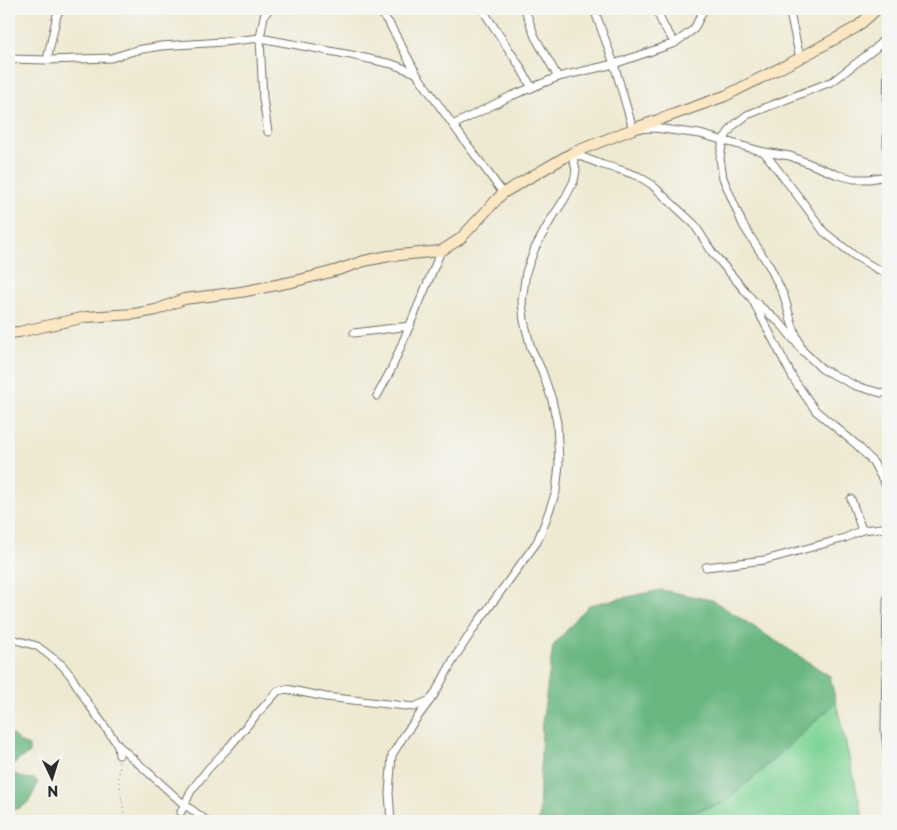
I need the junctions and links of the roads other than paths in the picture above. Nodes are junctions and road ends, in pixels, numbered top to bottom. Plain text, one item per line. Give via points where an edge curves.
1 (61, 9) edge
2 (269, 9) edge
3 (377, 9) edge
4 (482, 9) edge
5 (525, 9) edge
6 (594, 9) edge
7 (656, 9) edge
8 (704, 9) edge
9 (789, 9) edge
10 (878, 9) edge
11 (888, 9) edge
12 (888, 34) edge
13 (260, 38) junction
14 (675, 43) junction
15 (800, 58) junction
16 (9, 59) edge
17 (47, 60) junction
18 (614, 64) junction
19 (416, 73) junction
20 (558, 78) junction
21 (532, 88) junction
22 (888, 103) edge
23 (452, 126) junction
24 (633, 129) junction
25 (268, 132) dead end
26 (723, 140) junction
27 (764, 152) junction
28 (572, 153) junction
29 (888, 169) edge
30 (888, 176) edge
31 (503, 193) junction
32 (441, 251) junction
33 (888, 273) edge
34 (752, 299) junction
35 (410, 326) junction
36 (9, 333) edge
37 (354, 333) dead end
38 (802, 350) junction
39 (888, 394) edge
40 (377, 396) dead end
41 (888, 490) edge
42 (851, 499) dead end
43 (888, 529) edge
44 (862, 530) junction
45 (706, 568) dead end
46 (888, 594) edge
47 (9, 638) edge
48 (430, 700) junction
49 (118, 745) junction
50 (119, 755) road end
51 (888, 757) edge
52 (185, 805) junction
53 (182, 812) dead end
54 (207, 821) edge
55 (391, 821) edge

1 - 17 street
2 - 13 street via 264,16
3 - 19 street via 389,23
4 - 21 street
5 - 20 street via 535,37
6 - 18 street
7 - 14 street
8 - 14 street via 694,29
9 - 15 street
10 - 15 street via 857,27
11 - 12 street
12 - 22 street
12 - 26 street via 876,48 833,80 747,115
13 - 17 street via 137,50 111,58
13 - 19 street via 392,64
13 - 25 street
14 - 18 street
15 - 24 street via 725,96
16 - 17 street
18 - 20 street
18 - 24 street
19 - 23 street
20 - 21 street
21 - 23 street
22 - 29 street
23 - 31 street
24 - 26 street via 678,130
24 - 28 street
26 - 27 street
26 - 38 street via 720,158 724,178 744,224 784,296
27 - 30 street via 790,156 854,179
27 - 33 street via 824,232 870,265
28 - 31 street
28 - 34 street via 638,176 651,184 694,224 712,252
28 - 48 street via 576,170 574,181 535,248 526,272 522,301 524,321 557,423 560,464 556,492 537,542 476,625
31 - 32 street via 460,239
32 - 35 street
32 - 36 street via 364,261 296,281 184,299 156,310 86,317
34 - 38 street via 781,324
34 - 41 street via 794,380 816,411 873,462
35 - 37 street
35 - 40 street
38 - 39 street via 822,369 856,386
42 - 44 street
43 - 44 street
44 - 45 street via 845,538 764,560
46 - 51 street via 885,731
47 - 49 street via 37,646 62,665
48 - 52 street via 414,707 286,689 278,691 190,791
48 - 55 street via 392,756
49 - 50 street
49 - 52 street
52 - 53 street
52 - 54 street

